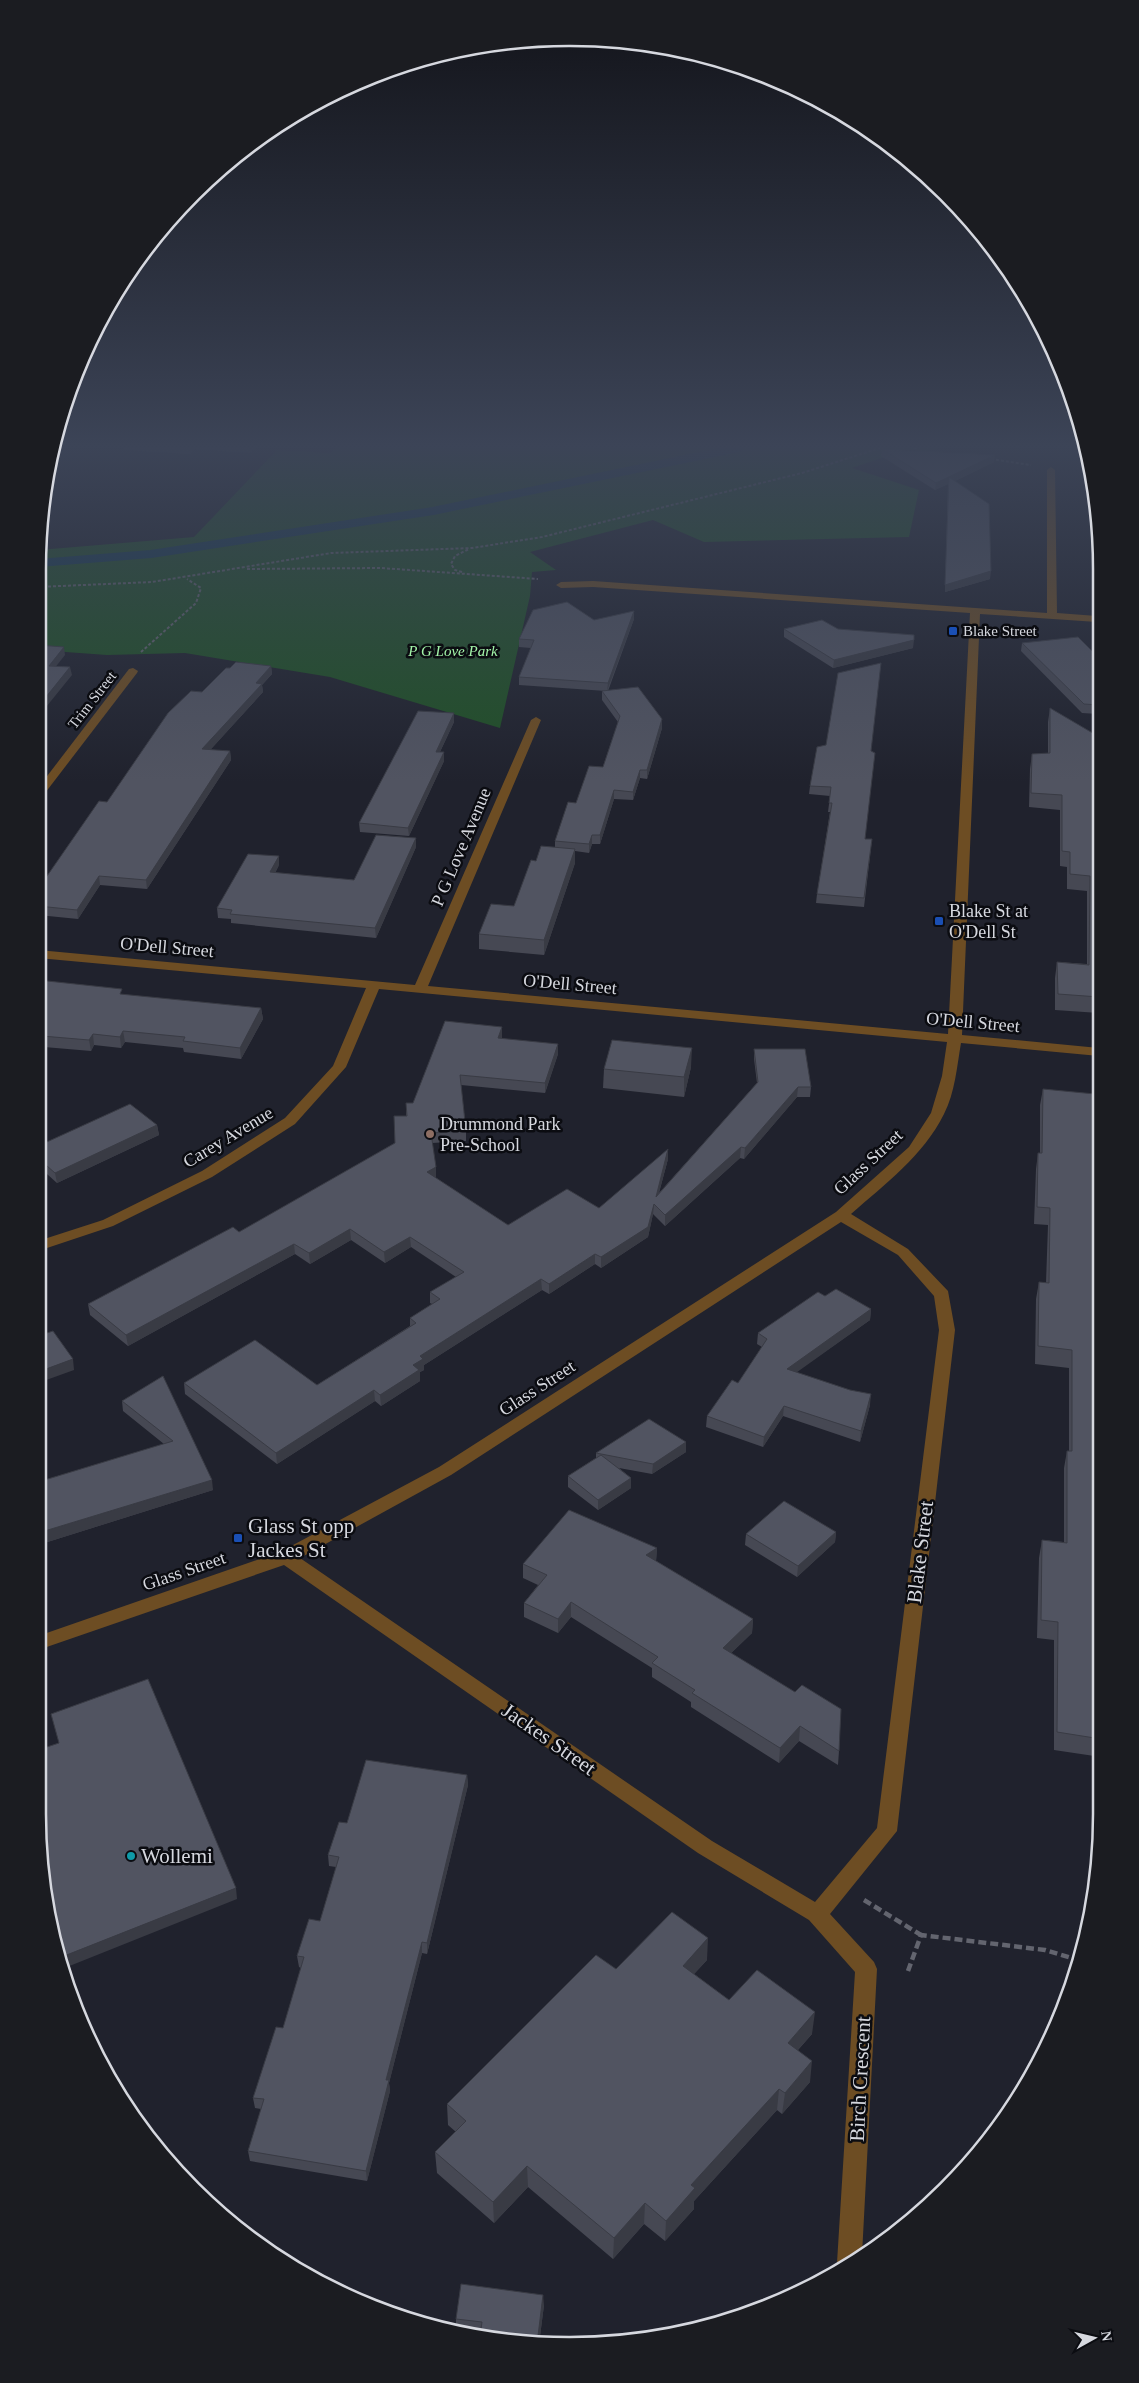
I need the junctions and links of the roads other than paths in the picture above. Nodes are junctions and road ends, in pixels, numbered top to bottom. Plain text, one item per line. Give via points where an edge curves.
1 (1052, 559) edge
2 (561, 585) dead end
3 (975, 611) junction
4 (1052, 616) junction
5 (1093, 619) edge
6 (133, 671) dead end
7 (536, 720) dead end
8 (46, 785) edge
9 (46, 955) edge
10 (374, 985) junction
11 (420, 989) junction
12 (954, 1039) junction
13 (1093, 1051) edge
14 (841, 1214) junction
15 (46, 1243) edge
16 (286, 1557) junction
17 (46, 1640) edge
18 (817, 1914) junction
19 (849, 2256) edge

1 - 4 street
2 - 3 street via 603,584
3 - 4 street
3 - 12 street
4 - 5 street
6 - 8 street, Trim Street
7 - 11 street, P G Love Avenue
9 - 10 street, O'Dell Street
10 - 11 street, O'Dell Street
10 - 15 street, Carey Avenue via 339,1067 290,1121 207,1174 108,1223
11 - 12 street, O'Dell Street
12 - 13 street, O'Dell Street
12 - 14 street, Glass Street via 949,1076 938,1113 914,1150
14 - 16 street, Glass Street via 445,1471
14 - 18 street, Blake Street via 903,1252 942,1295 947,1330 887,1831
16 - 17 street, Glass Street
16 - 18 street, Jackes Street via 705,1847
18 - 19 street, Birch Crescent via 866,1969

